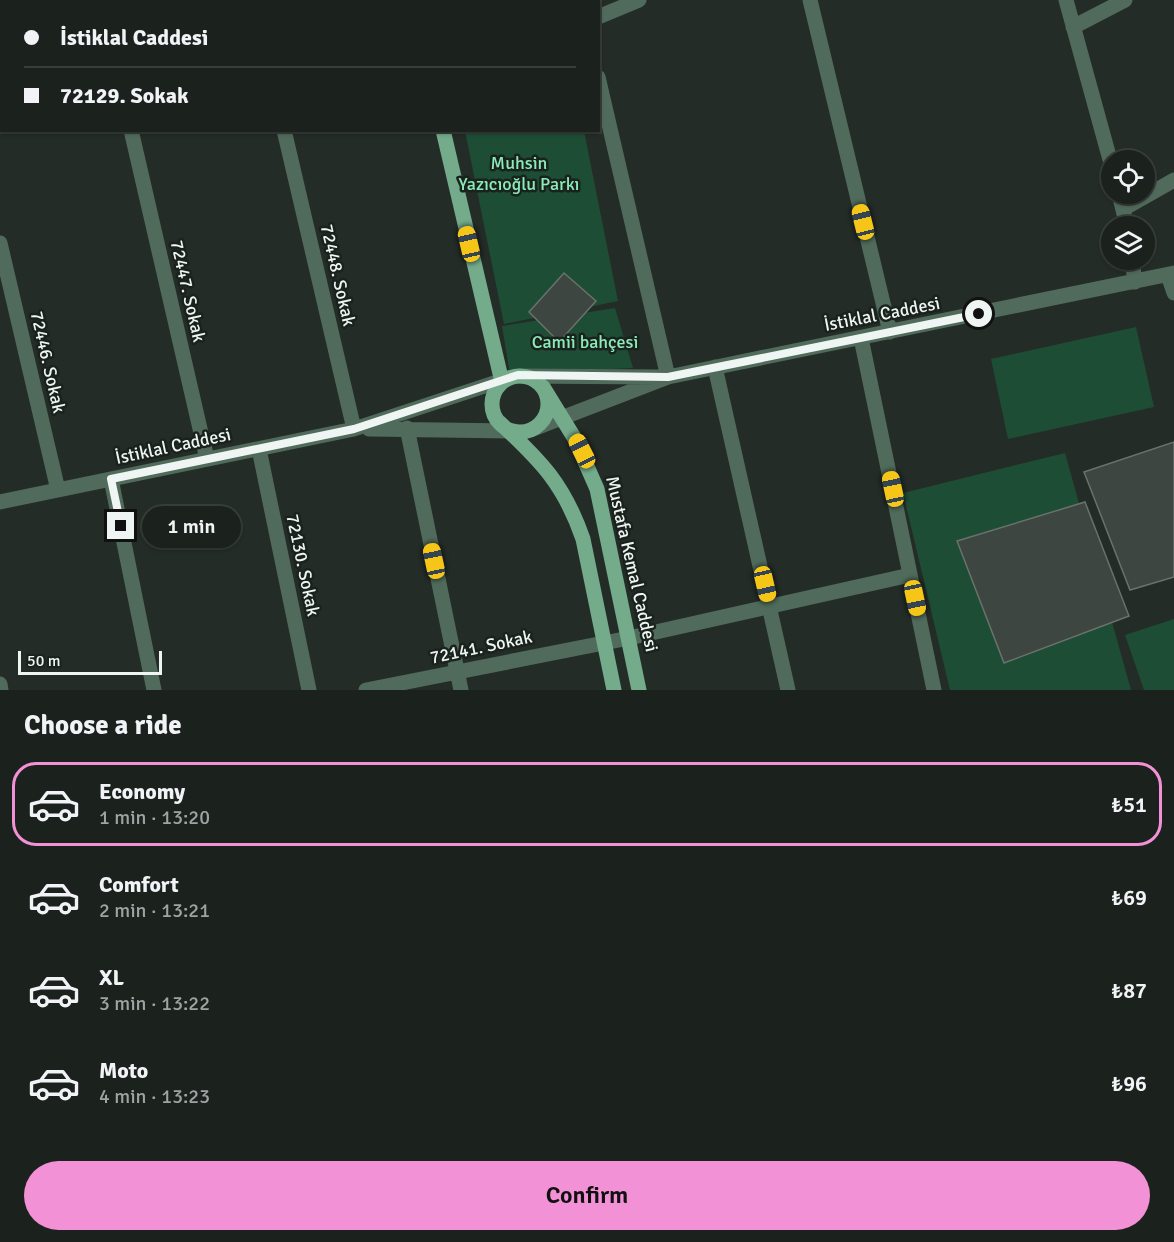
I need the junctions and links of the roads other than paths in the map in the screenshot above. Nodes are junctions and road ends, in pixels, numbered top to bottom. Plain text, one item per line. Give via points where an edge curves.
1 (639, 0) edge
2 (810, 0) edge
3 (1066, 0) edge
4 (1125, 0) edge
5 (600, 15) edge
6 (1074, 27) junction
7 (600, 86) edge
8 (131, 132) edge
9 (284, 132) edge
10 (444, 132) edge
11 (1107, 150) edge
12 (1174, 180) edge
13 (1122, 204) edge
14 (1123, 209) junction
15 (1125, 216) edge
16 (0, 243) edge
17 (1133, 270) edge
18 (1171, 274) edge
19 (1135, 282) junction
20 (1174, 293) edge
21 (890, 332) junction
22 (861, 338) junction
23 (715, 367) junction
24 (668, 377) junction
25 (508, 379) junction
26 (543, 387) junction
27 (562, 417) junction
28 (407, 428) junction
29 (507, 428) junction
30 (354, 429) junction
31 (533, 429) junction
32 (259, 448) junction
33 (207, 459) junction
34 (111, 479) junction
35 (58, 490) junction
36 (0, 502) edge
37 (910, 575) junction
38 (770, 605) junction
39 (629, 638) junction
40 (604, 641) junction
41 (457, 671) junction
42 (0, 684) edge
43 (1, 690) edge
44 (154, 690) edge
45 (309, 690) edge
46 (366, 690) edge
47 (461, 690) edge
48 (614, 690) edge
49 (639, 690) edge
50 (788, 690) edge
51 (934, 690) edge

1 - 5 street
2 - 21 street
3 - 6 street
4 - 6 street
6 - 11 street
7 - 24 street
8 - 33 street, 72447. Sokak
9 - 30 street, 72448. Sokak
10 - 25 main road
12 - 14 street
13 - 14 street
14 - 15 street
16 - 35 street, 72446. Sokak
17 - 19 street
18 - 19 street, İstiklal Caddesi
18 - 20 street
19 - 21 street, İstiklal Caddesi
21 - 22 street, İstiklal Caddesi
22 - 23 street, İstiklal Caddesi
22 - 37 street
23 - 24 street, İstiklal Caddesi
23 - 38 street
24 - 25 street, İstiklal Caddesi
24 - 27 street, İstiklal Caddesi
25 - 26 main road via 536,380
25 - 29 main road via 492,397 494,415
25 - 30 street, İstiklal Caddesi
26 - 27 main road, Mustafa Kemal Caddesi
26 - 31 main road via 547,396 546,415
27 - 31 street, İstiklal Caddesi
27 - 39 main road, Mustafa Kemal Caddesi via 588,463 597,489
28 - 29 street, İstiklal Caddesi
28 - 30 street, İstiklal Caddesi
28 - 41 street
29 - 31 main road, İstiklal Caddesi
29 - 40 main road via 547,467 575,517
30 - 32 street, İstiklal Caddesi
32 - 33 street, İstiklal Caddesi
32 - 45 street, 72130. Sokak
33 - 34 street, İstiklal Caddesi
34 - 35 street, İstiklal Caddesi
34 - 44 street
35 - 36 street, İstiklal Caddesi
37 - 38 street, 72141. Sokak
37 - 51 street
38 - 39 street, 72141. Sokak
38 - 50 street
39 - 40 street, 72141. Sokak
39 - 49 main road, Mustafa Kemal Caddesi
40 - 41 street, 72141. Sokak
40 - 48 main road
41 - 46 street, 72141. Sokak
41 - 47 street
42 - 43 street

